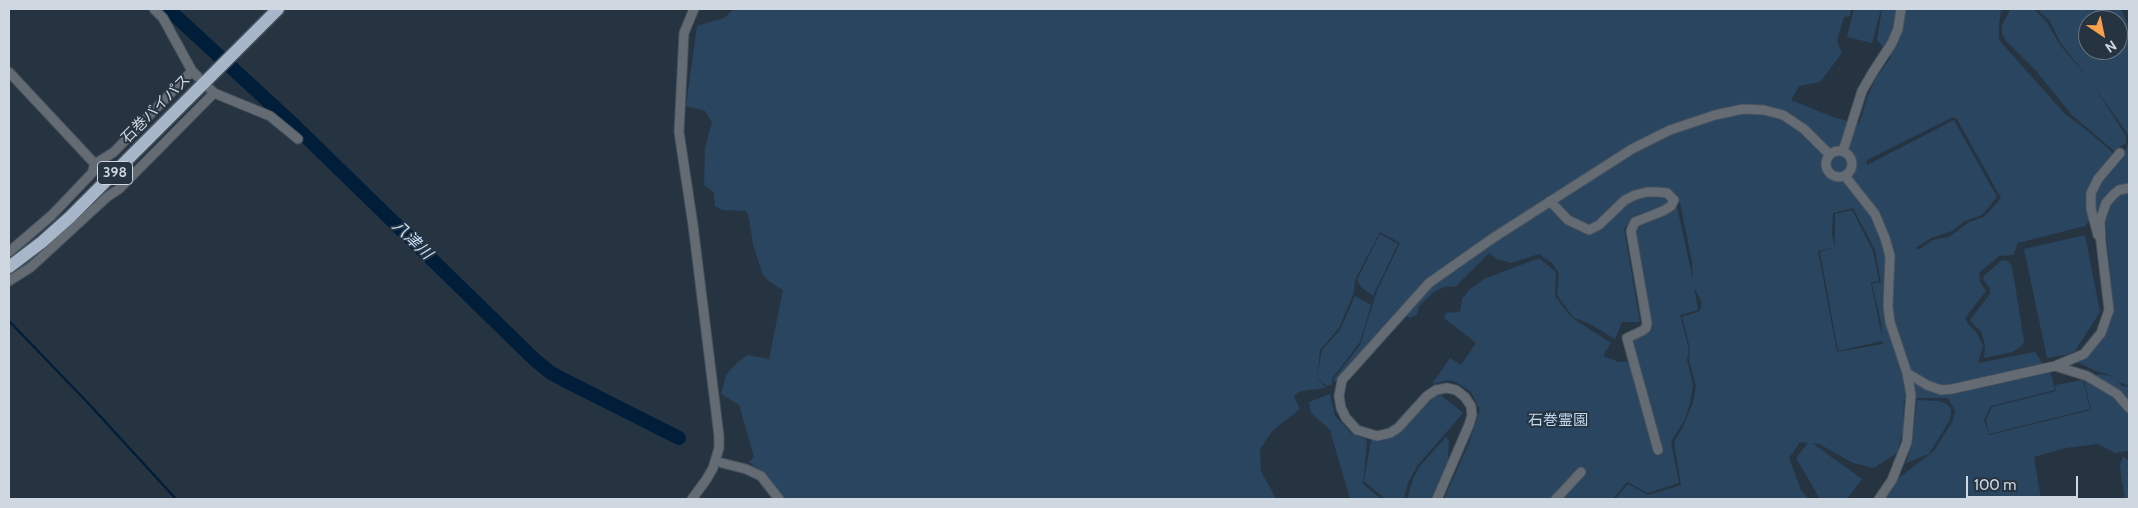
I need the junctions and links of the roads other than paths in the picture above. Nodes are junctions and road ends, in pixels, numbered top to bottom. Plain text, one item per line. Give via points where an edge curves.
1 (154, 9) edge
2 (278, 9) edge
3 (694, 9) edge
4 (1901, 9) edge
5 (9, 72) edge
6 (298, 139) dead end
7 (1843, 151) junction
8 (2120, 153) dead end
9 (1830, 154) junction
10 (96, 164) junction
11 (1845, 176) junction
12 (2129, 188) edge
13 (1550, 201) junction
14 (2101, 242) junction
15 (9, 252) edge
16 (9, 267) edge
17 (9, 281) edge
18 (2055, 366) junction
19 (1907, 373) junction
20 (2129, 408) edge
21 (1658, 450) dead end
22 (722, 463) dead end
23 (1581, 472) dead end
24 (697, 498) edge
25 (779, 499) edge
26 (1437, 499) edge
27 (1556, 499) edge
28 (1879, 499) edge

1 - 10 street via 163,18 195,74 114,152
2 - 16 highway, 石巻バイパス / 398 via 70,216
3 - 24 street via 684,33 679,132 719,436 713,468
4 - 7 street via 1892,43 1862,91
5 - 10 street
6 - 17 street via 270,116 211,90 119,189 31,267
7 - 9 street
7 - 11 street via 1852,163
8 - 14 street via 2098,179 2091,193 2091,209
9 - 11 street via 1827,170 1837,177
9 - 13 street via 1795,122 1764,110 1743,109 1670,130 1632,149
10 - 15 street via 87,179
11 - 19 street via 1875,214 1886,238 1890,256 1890,322
12 - 14 street via 2119,190 2106,203 2100,221
13 - 21 street via 1568,220 1589,230 1635,195 1666,193 1674,200 1663,211 1635,222 1631,231 1647,323 1646,328 1627,338
13 - 26 street via 1429,283 1342,380 1340,408 1357,430 1368,435 1390,433 1398,428 1436,390 1456,390 1465,397 1472,415
14 - 18 street via 2110,302 2102,330 2084,354
18 - 19 street via 1941,390 1927,386
18 - 20 street via 2096,381 2116,394
19 - 28 street via 1911,395 1907,442 1892,480
22 - 25 street via 760,476
23 - 27 street

